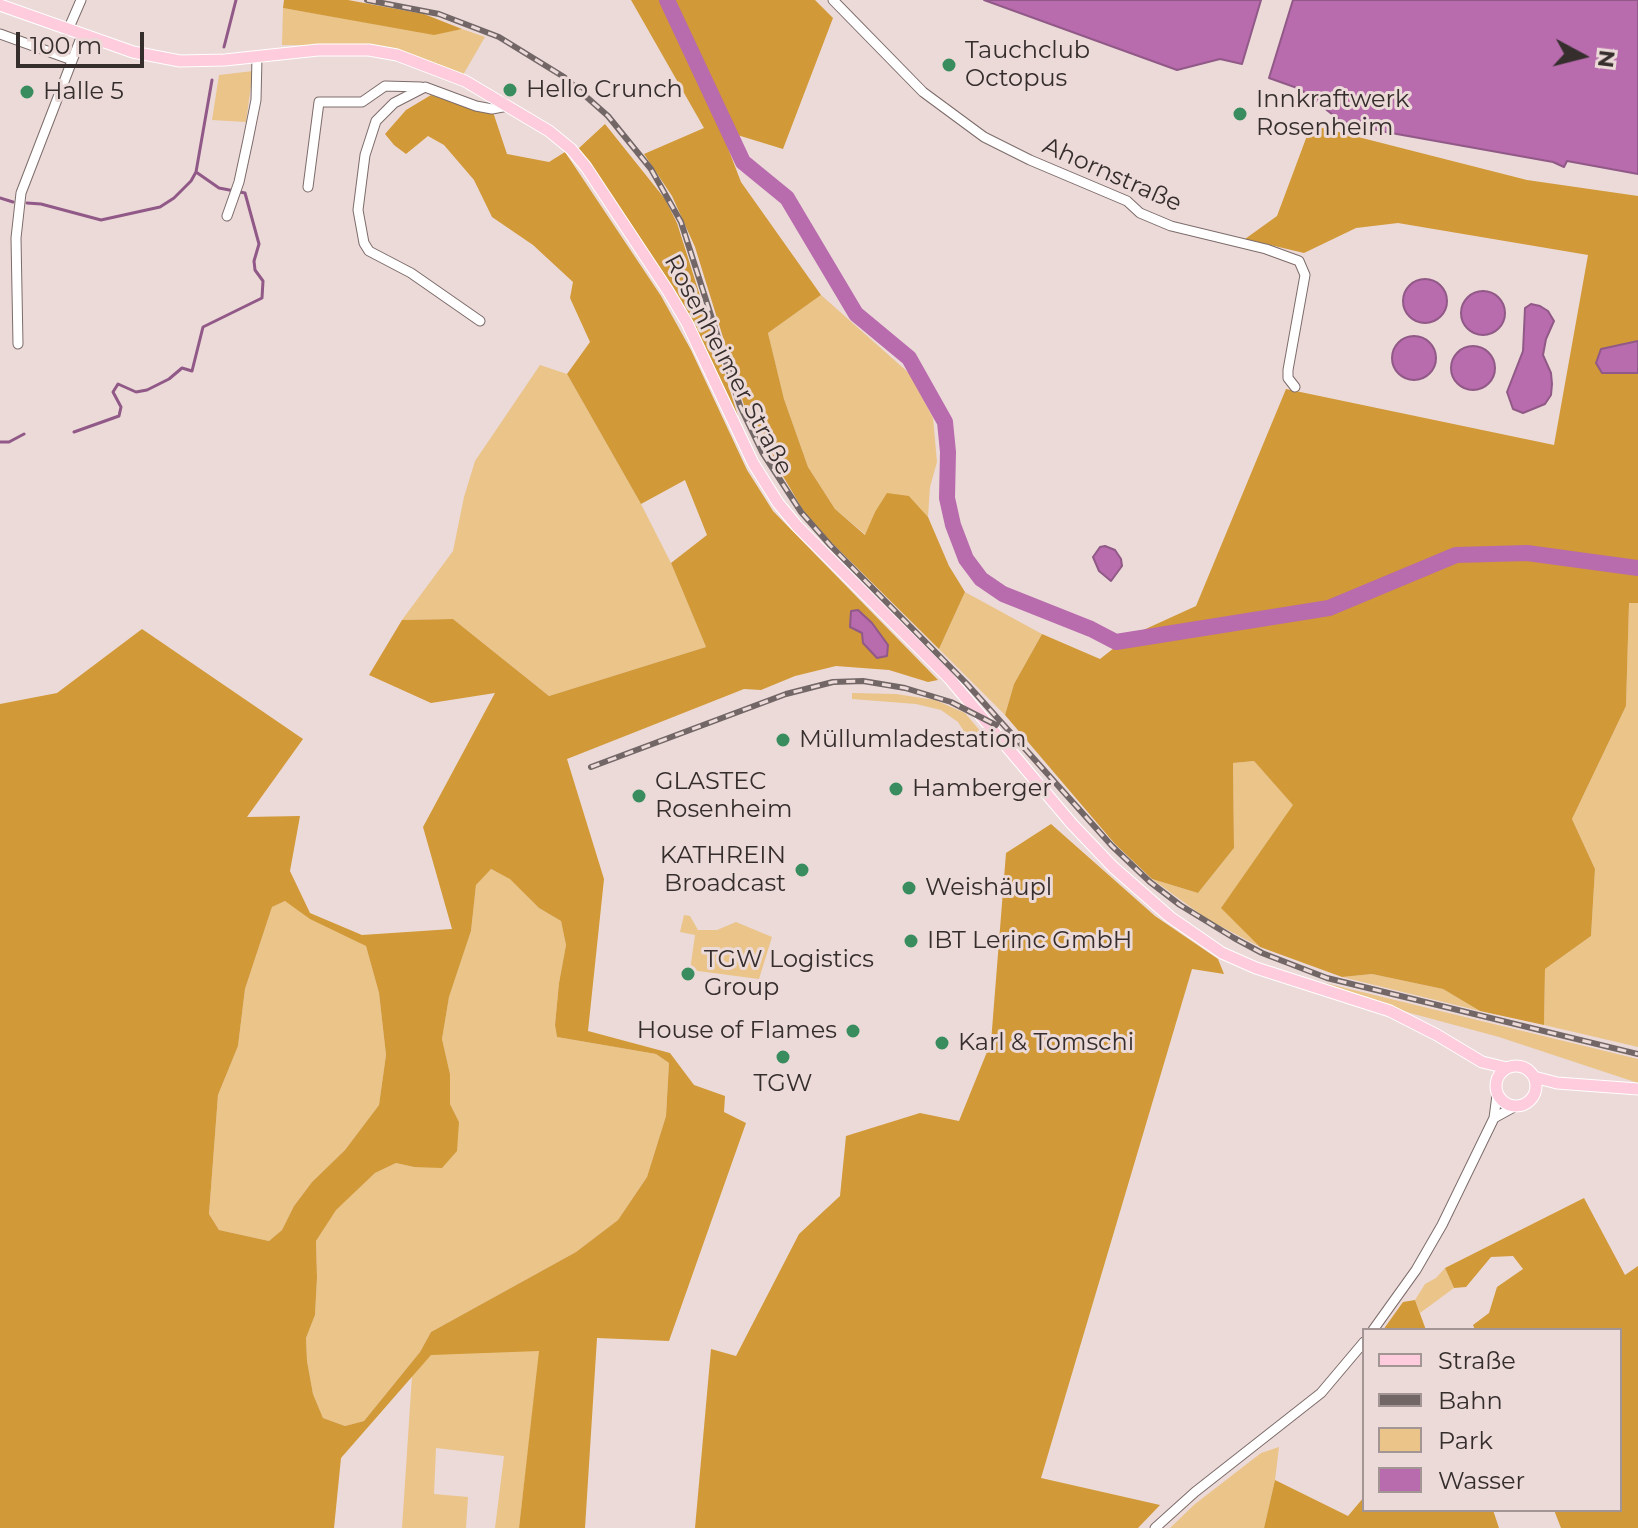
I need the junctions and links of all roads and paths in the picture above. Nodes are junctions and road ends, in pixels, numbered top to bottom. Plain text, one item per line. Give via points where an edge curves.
1 (81, 0) edge
2 (833, 0) edge
3 (0, 5) edge
4 (68, 30) junction
5 (0, 34) edge
6 (82, 35) junction
7 (257, 57) junction
8 (72, 60) junction
9 (425, 87) junction
10 (508, 106) junction
11 (308, 187) dead end
12 (227, 216) dead end
13 (480, 321) dead end
14 (18, 344) dead end
15 (1295, 387) dead end
16 (1482, 1062) junction
17 (1507, 1068) junction
18 (1534, 1077) junction
19 (1496, 1082) junction
20 (1557, 1083) junction
21 (1638, 1089) edge
22 (1535, 1093) junction
23 (1497, 1095) junction
24 (1514, 1107) junction
25 (1494, 1118) junction
26 (1374, 1328) edge
27 (1362, 1344) edge
28 (1155, 1528) edge

1 - 4 street
2 - 15 street, Ahornstraße via 923,92 984,137 1171,226 1299,261 1305,275 1288,370
3 - 4 main road, Rosenheimer Straße
4 - 6 main road, Rosenheimer Straße
5 - 8 street
6 - 7 main road, Rosenheimer Straße via 180,61
6 - 8 street
7 - 10 main road, Rosenheimer Straße via 318,50 397,55 465,81
7 - 12 street via 256,100
8 - 14 street via 21,193 16,238
9 - 10 street via 476,106
9 - 11 street via 385,86 362,102 319,102
9 - 13 street via 394,103 376,121 365,155 358,210 364,243
10 - 16 main road, Rosenheimer Straße via 571,149 609,200 687,323 753,463 778,503 949,678 1113,867 1222,953 1390,1011
16 - 17 main road, Rosenheimer Straße
16 - 19 main road, Rosenheimer Straße
17 - 18 main road via 1522,1067
17 - 19 main road
18 - 20 main road
18 - 22 main road
19 - 23 main road
20 - 21 main road
20 - 22 main road
22 - 24 main road
23 - 24 main road
23 - 25 street
24 - 25 street
25 - 26 street via 1436,1237
27 - 28 street via 1309,1404

